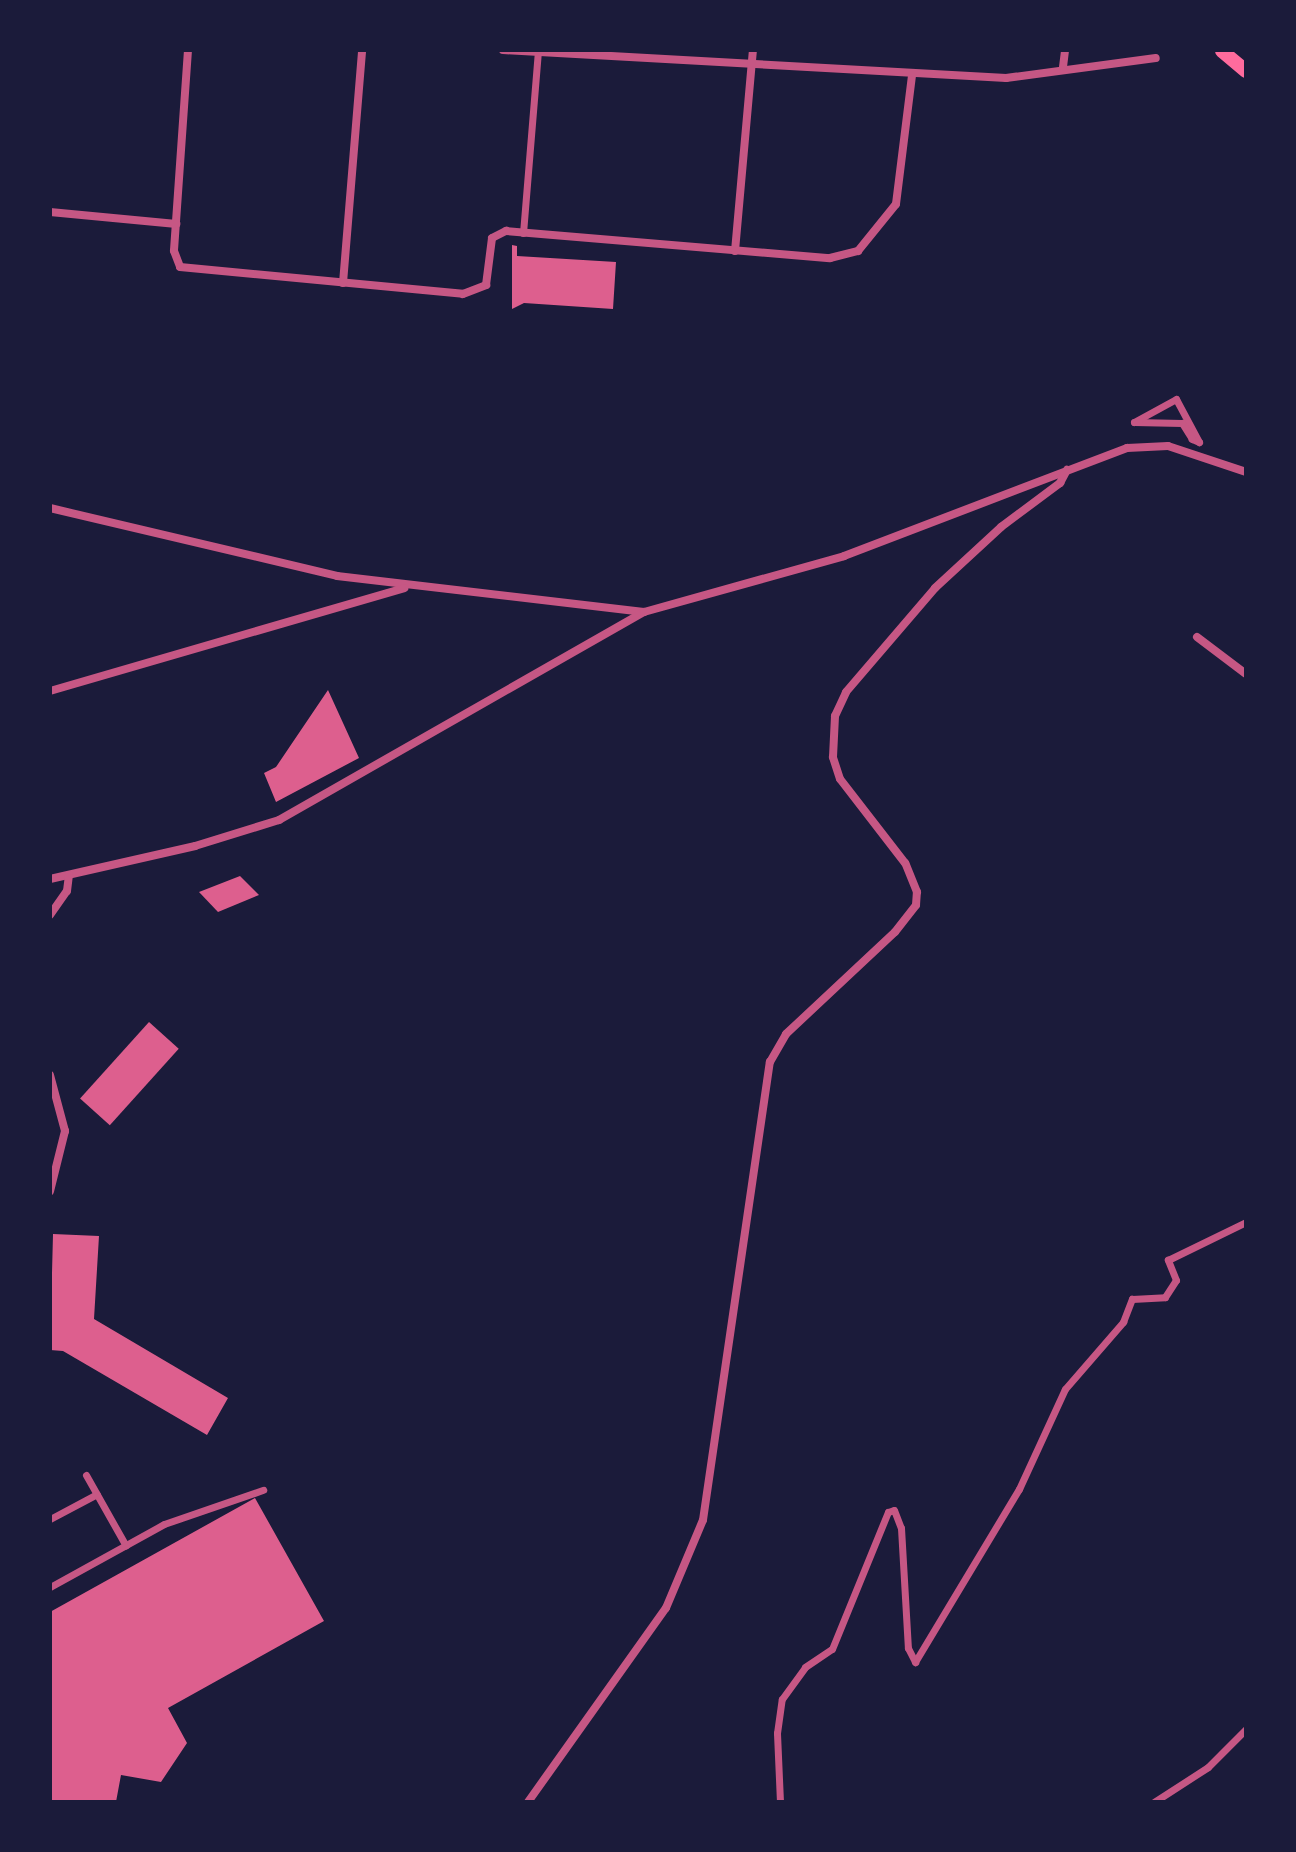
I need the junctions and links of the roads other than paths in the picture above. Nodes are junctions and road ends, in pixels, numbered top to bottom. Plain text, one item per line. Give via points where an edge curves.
1 (188, 50) edge
2 (362, 50) edge
3 (503, 50) edge
4 (753, 50) edge
5 (1065, 50) edge
6 (1216, 50) edge
7 (1234, 50) edge
8 (538, 51) edge
9 (1222, 51) edge
10 (1156, 58) dead end
11 (752, 64) junction
12 (1063, 67) junction
13 (1246, 71) edge
14 (912, 75) junction
15 (50, 212) edge
16 (176, 224) junction
17 (523, 233) junction
18 (735, 251) junction
19 (343, 283) junction
20 (1134, 422) joint
21 (1067, 470) junction
22 (1246, 472) edge
23 (50, 508) edge
24 (409, 587) junction
25 (644, 612) junction
26 (1197, 637) dead end
27 (1246, 674) edge
28 (50, 691) edge
29 (69, 875) junction
30 (50, 879) edge
31 (50, 915) edge
32 (50, 1075) edge
33 (50, 1191) edge
34 (1246, 1222) edge
35 (86, 1475) dead end
36 (263, 1490) dead end
37 (97, 1494) junction
38 (50, 1519) edge
39 (126, 1546) junction
40 (50, 1587) edge
41 (1246, 1729) edge
42 (528, 1802) edge
43 (780, 1802) edge
44 (1154, 1802) edge

1 - 16 street
2 - 19 street
3 - 8 street
4 - 11 street
5 - 12 street
6 - 9 main road
7 - 9 main road
8 - 11 street
8 - 17 street
9 - 13 main road
10 - 12 street
11 - 14 street
11 - 18 street
12 - 14 street via 1006,78
14 - 18 street via 896,204 865,246 844,257
15 - 16 street
16 - 19 street via 175,258 185,268
17 - 18 street
17 - 19 street via 500,232 492,238 489,278 476,292
20 - 20 street via 1176,399 1199,442 1182,423
21 - 22 street via 1148,445 1168,446
21 - 25 street via 844,556
21 - 42 street via 1060,483 1001,527 935,588 846,692 835,716 833,757 840,779 905,863 913,877 916,905 895,932 786,1034 770,1062 703,1520 666,1608
23 - 24 street via 337,576
24 - 25 street
24 - 28 street
25 - 29 street via 279,820
26 - 27 street
29 - 30 street
29 - 31 street via 63,898
32 - 33 street via 65,1131
34 - 43 street via 1168,1260 1173,1290 1165,1297 1132,1299 1123,1322 1065,1389 1019,1489 915,1662 908,1648 901,1528 894,1510 888,1512 832,1649 805,1667 782,1699 777,1733
35 - 37 street
36 - 39 street via 164,1524
37 - 38 street
37 - 39 street
39 - 40 street
41 - 44 street via 1208,1767

